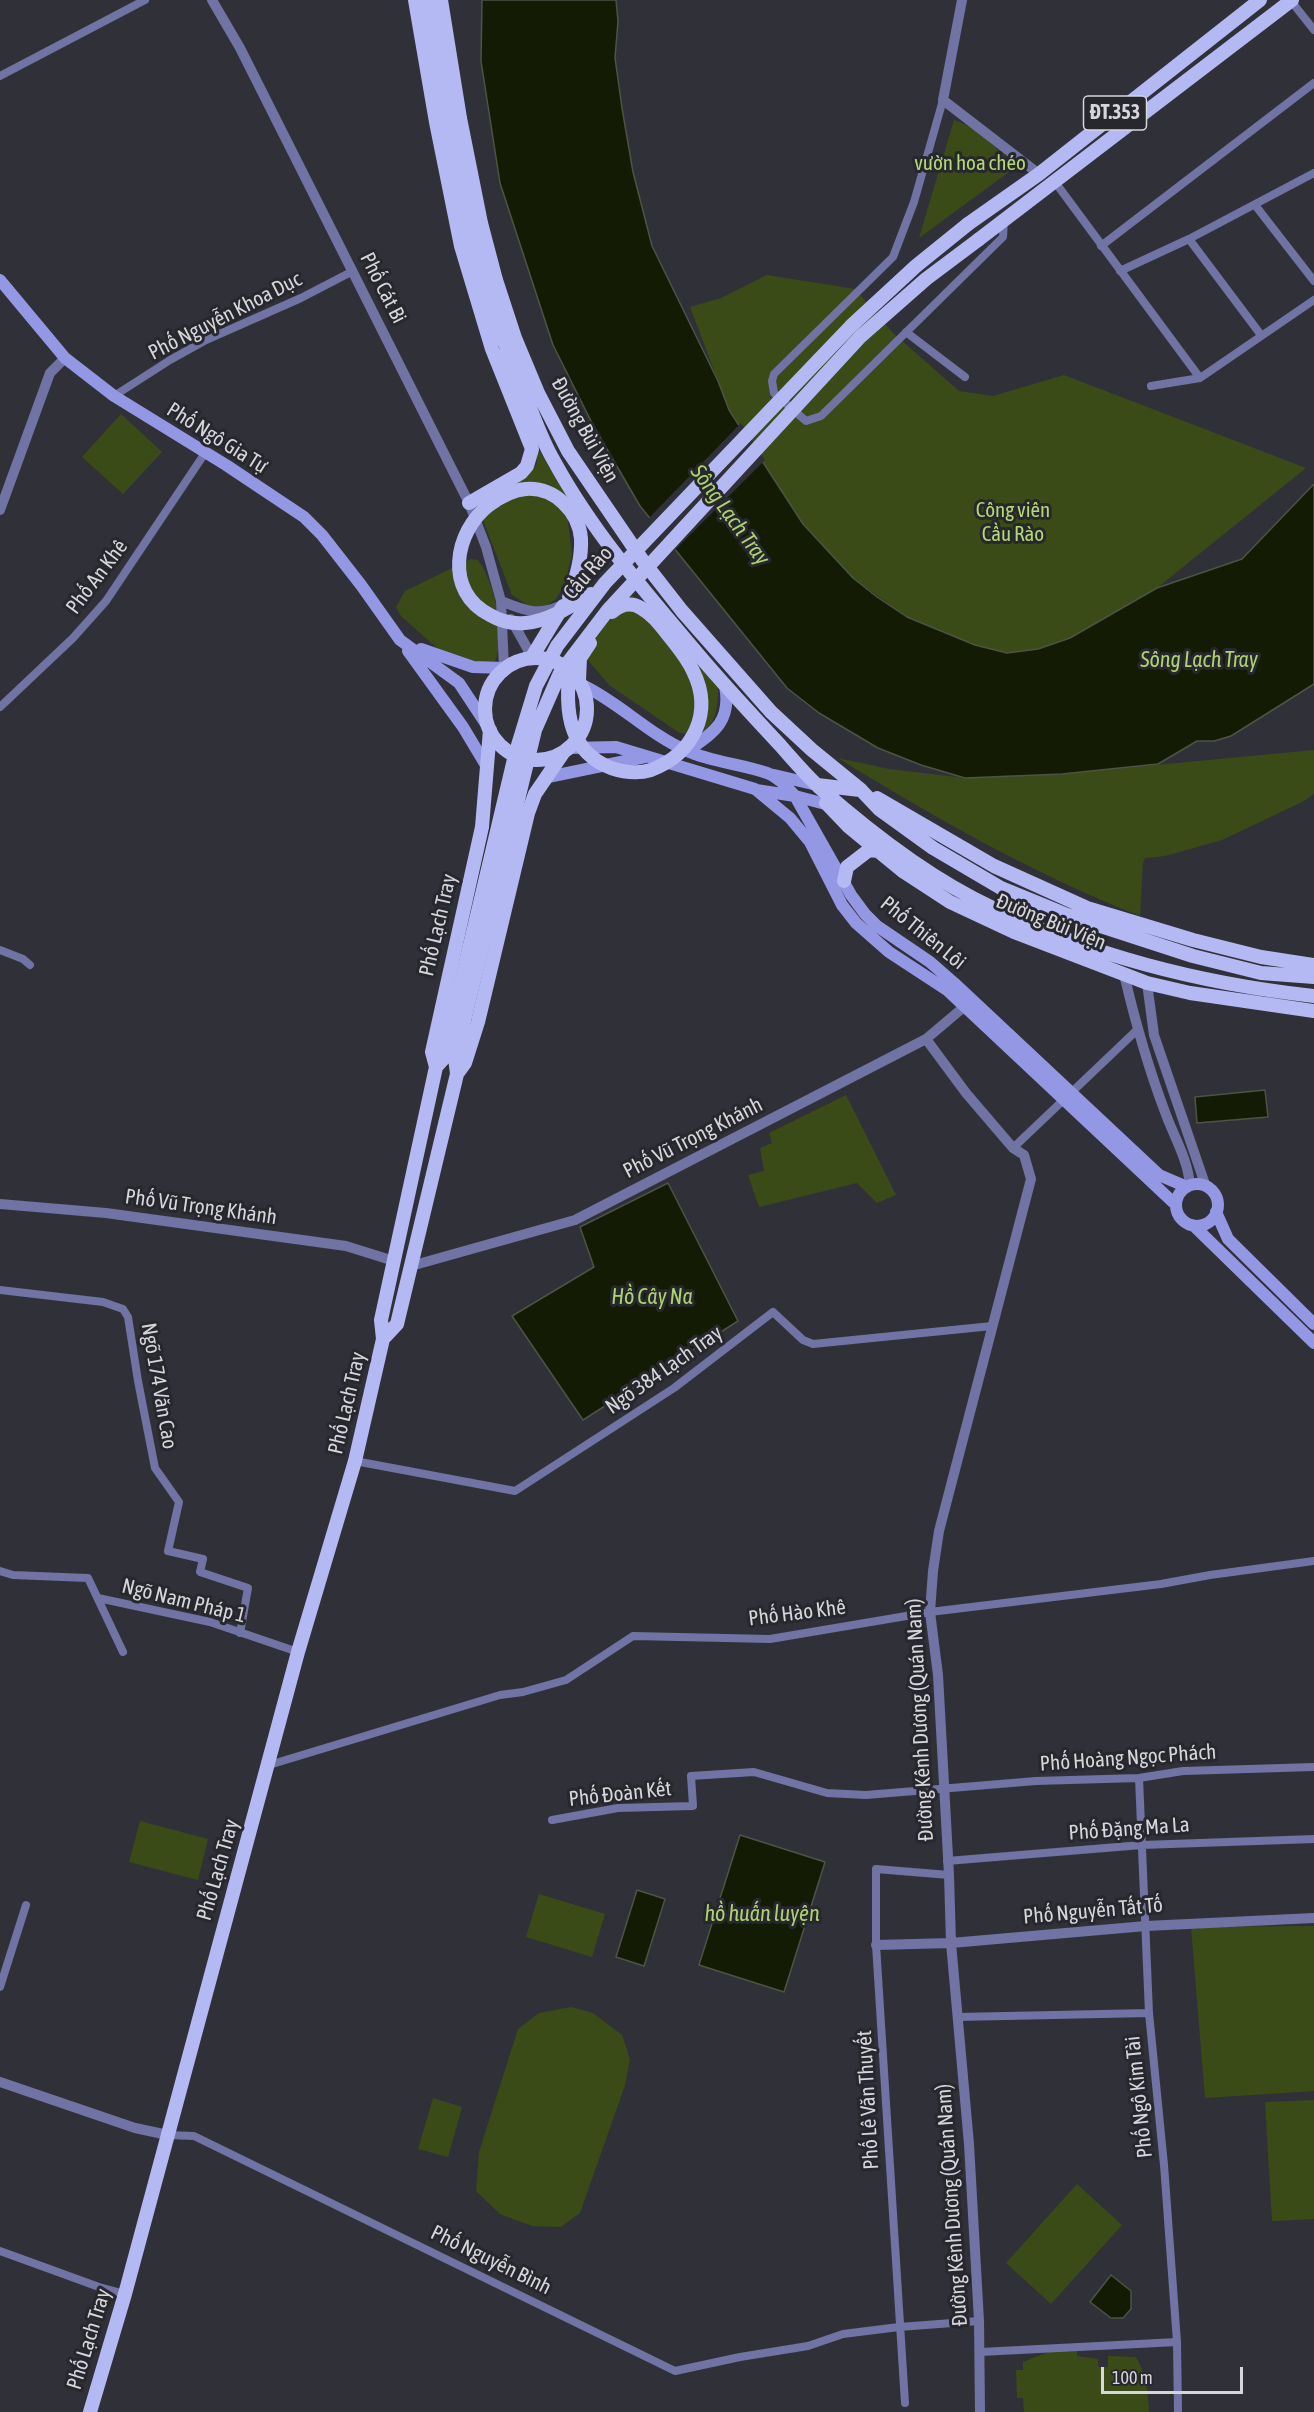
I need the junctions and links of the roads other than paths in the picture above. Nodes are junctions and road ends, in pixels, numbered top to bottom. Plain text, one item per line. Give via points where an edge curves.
1 (146, 0) edge
2 (212, 0) edge
3 (415, 0) edge
4 (428, 0) edge
5 (441, 0) edge
6 (962, 0) edge
7 (1260, 0) edge
8 (1291, 1) edge
9 (1314, 30) edge
10 (0, 76) edge
11 (1314, 83) edge
12 (943, 100) junction
13 (1314, 173) edge
14 (1039, 174) junction
15 (1055, 182) junction
16 (1255, 204) junction
17 (1004, 221) junction
18 (1189, 238) junction
19 (1101, 246) junction
20 (353, 271) junction
21 (1120, 272) junction
22 (0, 280) edge
23 (1314, 281) edge
24 (1314, 300) edge
25 (906, 332) junction
26 (1261, 335) junction
27 (498, 347) junction
28 (65, 358) junction
29 (965, 377) dead end
30 (1200, 378) junction
31 (1151, 387) dead end
32 (114, 396) junction
33 (205, 453) junction
34 (469, 503) junction
35 (0, 510) edge
36 (598, 590) junction
37 (567, 600) junction
38 (501, 601) junction
39 (400, 640) junction
40 (532, 657) junction
41 (572, 657) junction
42 (504, 668) junction
43 (580, 682) junction
44 (725, 686) junction
45 (0, 707) edge
46 (490, 730) junction
47 (566, 750) junction
48 (687, 751) junction
49 (649, 756) junction
50 (487, 767) junction
51 (768, 773) junction
52 (548, 777) junction
53 (817, 785) junction
54 (755, 789) junction
55 (861, 790) junction
56 (795, 796) junction
57 (484, 799) junction
58 (828, 805) junction
59 (843, 808) junction
60 (528, 813) junction
61 (878, 851) junction
62 (844, 881) junction
63 (1192, 940) junction
64 (0, 950) edge
65 (1193, 956) junction
66 (30, 965) dead end
67 (1314, 965) edge
68 (1124, 974) junction
69 (1314, 977) edge
70 (1147, 983) junction
71 (1314, 996) edge
72 (968, 1003) junction
73 (1314, 1011) edge
74 (457, 1027) junction
75 (1137, 1030) junction
76 (926, 1039) junction
77 (436, 1067) junction
78 (457, 1074) junction
79 (1068, 1097) junction
80 (1012, 1148) junction
81 (1155, 1178) junction
82 (1189, 1186) junction
83 (1206, 1187) junction
84 (0, 1204) edge
85 (1176, 1205) junction
86 (1216, 1212) junction
87 (1194, 1226) junction
88 (394, 1262) junction
89 (411, 1266) junction
90 (0, 1290) edge
91 (1314, 1324) edge
92 (992, 1326) junction
93 (383, 1339) junction
94 (1314, 1343) edge
95 (356, 1461) junction
96 (1314, 1561) edge
97 (0, 1571) edge
98 (98, 1598) junction
99 (930, 1612) junction
100 (240, 1633) junction
101 (123, 1652) dead end
102 (298, 1652) junction
103 (269, 1765) junction
104 (1314, 1767) edge
105 (1139, 1778) junction
106 (944, 1787) junction
107 (552, 1820) dead end
108 (1314, 1839) edge
109 (1142, 1845) junction
110 (947, 1861) junction
111 (949, 1875) junction
112 (26, 1905) dead end
113 (1314, 1918) edge
114 (1146, 1926) junction
115 (951, 1943) junction
116 (876, 1945) junction
117 (0, 1987) edge
118 (1149, 2013) junction
119 (958, 2017) junction
120 (0, 2082) edge
121 (168, 2135) junction
122 (0, 2251) edge
123 (125, 2294) junction
124 (979, 2321) junction
125 (899, 2327) junction
126 (1177, 2342) junction
127 (980, 2352) junction
128 (905, 2403) dead end
129 (90, 2412) edge
130 (980, 2412) edge
131 (1178, 2412) edge

1 - 10 street
2 - 20 street, Phố Cát Bi
3 - 27 main road, Đường Bùi Viện via 461,246
4 - 27 main road, Đường Bùi Viện via 469,225
5 - 55 main road, Đường Bùi Viện via 466,147 496,280 538,393 568,451 682,611 771,712
6 - 12 street
7 - 14 main road, ĐT.353
8 - 9 street
8 - 15 main road, ĐT.353
11 - 19 street
12 - 14 street
12 - 25 street via 914,202 893,257 774,374 774,393 799,417 814,420
13 - 16 street
14 - 36 main road, Cầu Rào / ĐT.353, bridge via 916,266 851,326
15 - 17 main road, ĐT.353
15 - 19 street
16 - 18 street
16 - 23 street
17 - 25 street via 1003,237
17 - 41 main road, Cầu Rào / ĐT.353, bridge via 926,279 860,337 608,610
18 - 21 street
18 - 26 street
19 - 21 street
20 - 32 street, Phố Nguyễn Khoa Dục via 206,340
20 - 34 street, Phố Cát Bi
21 - 30 street
22 - 28 main road, Phố Ngô Gia Tự
24 - 26 street
25 - 29 street
26 - 30 street
27 - 34 main road, Đường Bùi Viện via 530,441 531,458 521,473
27 - 44 main road, Đường Bùi Viện via 553,460 596,527
28 - 32 main road, Phố Ngô Gia Tự
28 - 35 street via 50,373
30 - 31 street
32 - 33 main road, Phố Ngô Gia Tự
33 - 39 main road, Phố Ngô Gia Tự via 304,517 322,534
33 - 45 street, Phố An Khê via 106,601
34 - 38 street, Phố Cát Bi
36 - 37 main road, bridge via 537,621 512,622 485,613 470,598 459,572 461,547 471,522 497,499 527,489 555,495 565,503 581,538 578,573
36 - 74 main road, Cầu Rào, bridge via 557,646 536,686 510,774
37 - 38 street via 548,611 531,613
37 - 40 main road
38 - 40 street, Phố Cát Bi
38 - 42 street, Phố Cát Bi
39 - 42 main road via 462,665
39 - 46 main road, Phố Ngô Gia Tự via 459,683
39 - 50 main road
40 - 42 main road
40 - 43 main road via 558,662
41 - 43 main road, bridge via 567,704 570,725 580,745 596,760 615,769 646,771 666,764 688,745 697,728 700,689 689,663 642,608 627,604 609,616 580,658
41 - 74 main road, Cầu Rào, bridge via 551,690 535,730
42 - 46 main road via 486,696
43 - 47 main road via 588,711 579,737
43 - 48 main road, Phố Thiên Lôi
44 - 48 main road via 728,699 723,720 708,738
44 - 53 main road, Đường Bùi Viện
46 - 47 main road via 504,747 524,758 539,760
46 - 50 main road, Phố Lạch Tray
47 - 49 main road, Phố Thiên Lôi via 616,747
47 - 52 main road, Phố Lạch Tray
48 - 51 main road, Phố Thiên Lôi
49 - 52 main road
49 - 54 main road, Phố Thiên Lôi
50 - 57 main road, Phố Lạch Tray
51 - 53 main road
51 - 56 main road, Phố Thiên Lôi
52 - 60 main road, Phố Lạch Tray
53 - 55 main road
53 - 58 main road, Đường Bùi Viện
53 - 59 main road, Đường Bùi Viện
54 - 56 main road
54 - 72 main road, Phố Thiên Lôi via 790,818 810,842 842,905 856,923 890,952
55 - 63 main road, Đường Bùi Viện via 1038,888 1087,908
55 - 65 main road, Đường Bùi Viện via 879,809 933,848 1001,888 1067,915
56 - 58 main road
56 - 62 main road, Phố Thiên Lôi
57 - 60 main road via 499,793 510,794 523,802
57 - 77 main road, Phố Lạch Tray via 482,827 432,1052
58 - 59 main road
58 - 61 main road, Đường Bùi Viện
59 - 71 main road, Đường Bùi Viện via 934,874 992,908 1059,935 1127,960 1188,976
60 - 78 main road, Phố Lạch Tray via 478,1022 465,1063
61 - 62 main road via 869,850 847,867
61 - 68 main road, Đường Bùi Viện via 950,902 1014,932
62 - 72 main road, Phố Thiên Lôi via 878,926 930,962
63 - 65 main road
63 - 67 main road, Đường Bùi Viện
64 - 66 street
65 - 69 main road, Đường Bùi Viện via 1261,973
68 - 70 main road, Đường Bùi Viện
68 - 75 street
70 - 73 main road, Đường Bùi Viện
70 - 83 street via 1154,1035
72 - 76 street, Phố Vũ Trọng Khánh
72 - 79 main road, Phố Thiên Lôi
74 - 77 main road, Cầu Rào
74 - 78 main road, Cầu Rào
75 - 79 street
75 - 82 street via 1189,1169
76 - 80 street, Đường Kênh Dương (Quán Nam)
76 - 89 street, Phố Vũ Trọng Khánh via 575,1220
77 - 88 main road, Phố Lạch Tray
78 - 89 main road, Phố Lạch Tray
79 - 80 street
79 - 81 main road, Phố Thiên Lôi
80 - 92 street, Đường Kênh Dương (Quán Nam) via 1024,1155 1031,1179
81 - 82 main road, Phố Thiên Lôi
81 - 85 main road, Phố Thiên Lôi
82 - 83 main road
82 - 85 main road via 1179,1195
83 - 86 main road via 1216,1198
84 - 88 street, Phố Vũ Trọng Khánh via 106,1213 346,1246
85 - 87 main road via 1179,1217
86 - 87 main road via 1208,1223
86 - 91 main road via 1228,1239
87 - 94 main road
88 - 93 main road, Phố Lạch Tray via 381,1320
89 - 93 main road, Phố Lạch Tray via 397,1324
90 - 100 street, Ngõ 174 Văn Cao via 103,1302 123,1308 128,1317 155,1468 179,1502 168,1551 203,1559 200,1572 248,1588
92 - 95 street, Ngõ 384 Lạch Tray via 813,1344 803,1340 773,1312 674,1388 515,1491
92 - 99 street, Đường Kênh Dương (Quán Nam) via 939,1531
93 - 95 main road, Phố Lạch Tray
95 - 102 main road, Phố Lạch Tray
96 - 99 street, Phố Hào Khê
97 - 98 street, Ngõ Nam Pháp 1 via 88,1578
98 - 100 street, Ngõ Nam Pháp 1 via 210,1622
98 - 101 street
99 - 103 street, Phố Hào Khê via 770,1639 633,1636 566,1680 500,1695
99 - 106 street, Đường Kênh Dương (Quán Nam)
100 - 102 street, Ngõ Nam Pháp 1
102 - 103 main road, Phố Lạch Tray
103 - 121 main road, Phố Lạch Tray
104 - 105 street, Phố Hoàng Ngọc Phách via 1183,1771
105 - 106 street, Phố Hoàng Ngọc Phách
105 - 109 street, Phố Ngô Kim Tài
106 - 107 street, Phố Đoàn Kết via 866,1795 827,1792 754,1772 691,1776 693,1806 618,1808
106 - 110 street, Đường Kênh Dương (Quán Nam)
108 - 109 street, Phố Đặng Ma La
109 - 110 street, Phố Đặng Ma La
109 - 114 street, Phố Ngô Kim Tài
110 - 111 street, Đường Kênh Dương (Quán Nam)
111 - 115 street, Đường Kênh Dương (Quán Nam)
111 - 116 street, Phố Lê Văn Thuyết via 876,1869
112 - 117 street
113 - 114 street, Phố Nguyễn Tất Tố
114 - 115 street, Phố Nguyễn Tất Tố
114 - 118 street, Phố Ngô Kim Tài
115 - 116 street, Phố Nguyễn Tất Tố
115 - 119 street, Đường Kênh Dương (Quán Nam)
116 - 125 street, Phố Lê Văn Thuyết
118 - 119 street
118 - 126 street, Phố Ngô Kim Tài
119 - 124 street, Đường Kênh Dương (Quán Nam)
120 - 121 street, Phố Nguyễn Bình via 135,2128
121 - 123 main road, Phố Lạch Tray
121 - 125 street, Phố Nguyễn Bình via 194,2136 675,2371 808,2346 843,2334
122 - 123 street
123 - 129 main road, Phố Lạch Tray
124 - 125 street, Phố Nguyễn Bình
124 - 127 street, Đường Kênh Dương (Quán Nam)
125 - 128 street, Phố Lê Văn Thuyết
126 - 127 street
126 - 131 street, Phố Ngô Kim Tài
127 - 130 street, Đường Kênh Dương (Quán Nam)

